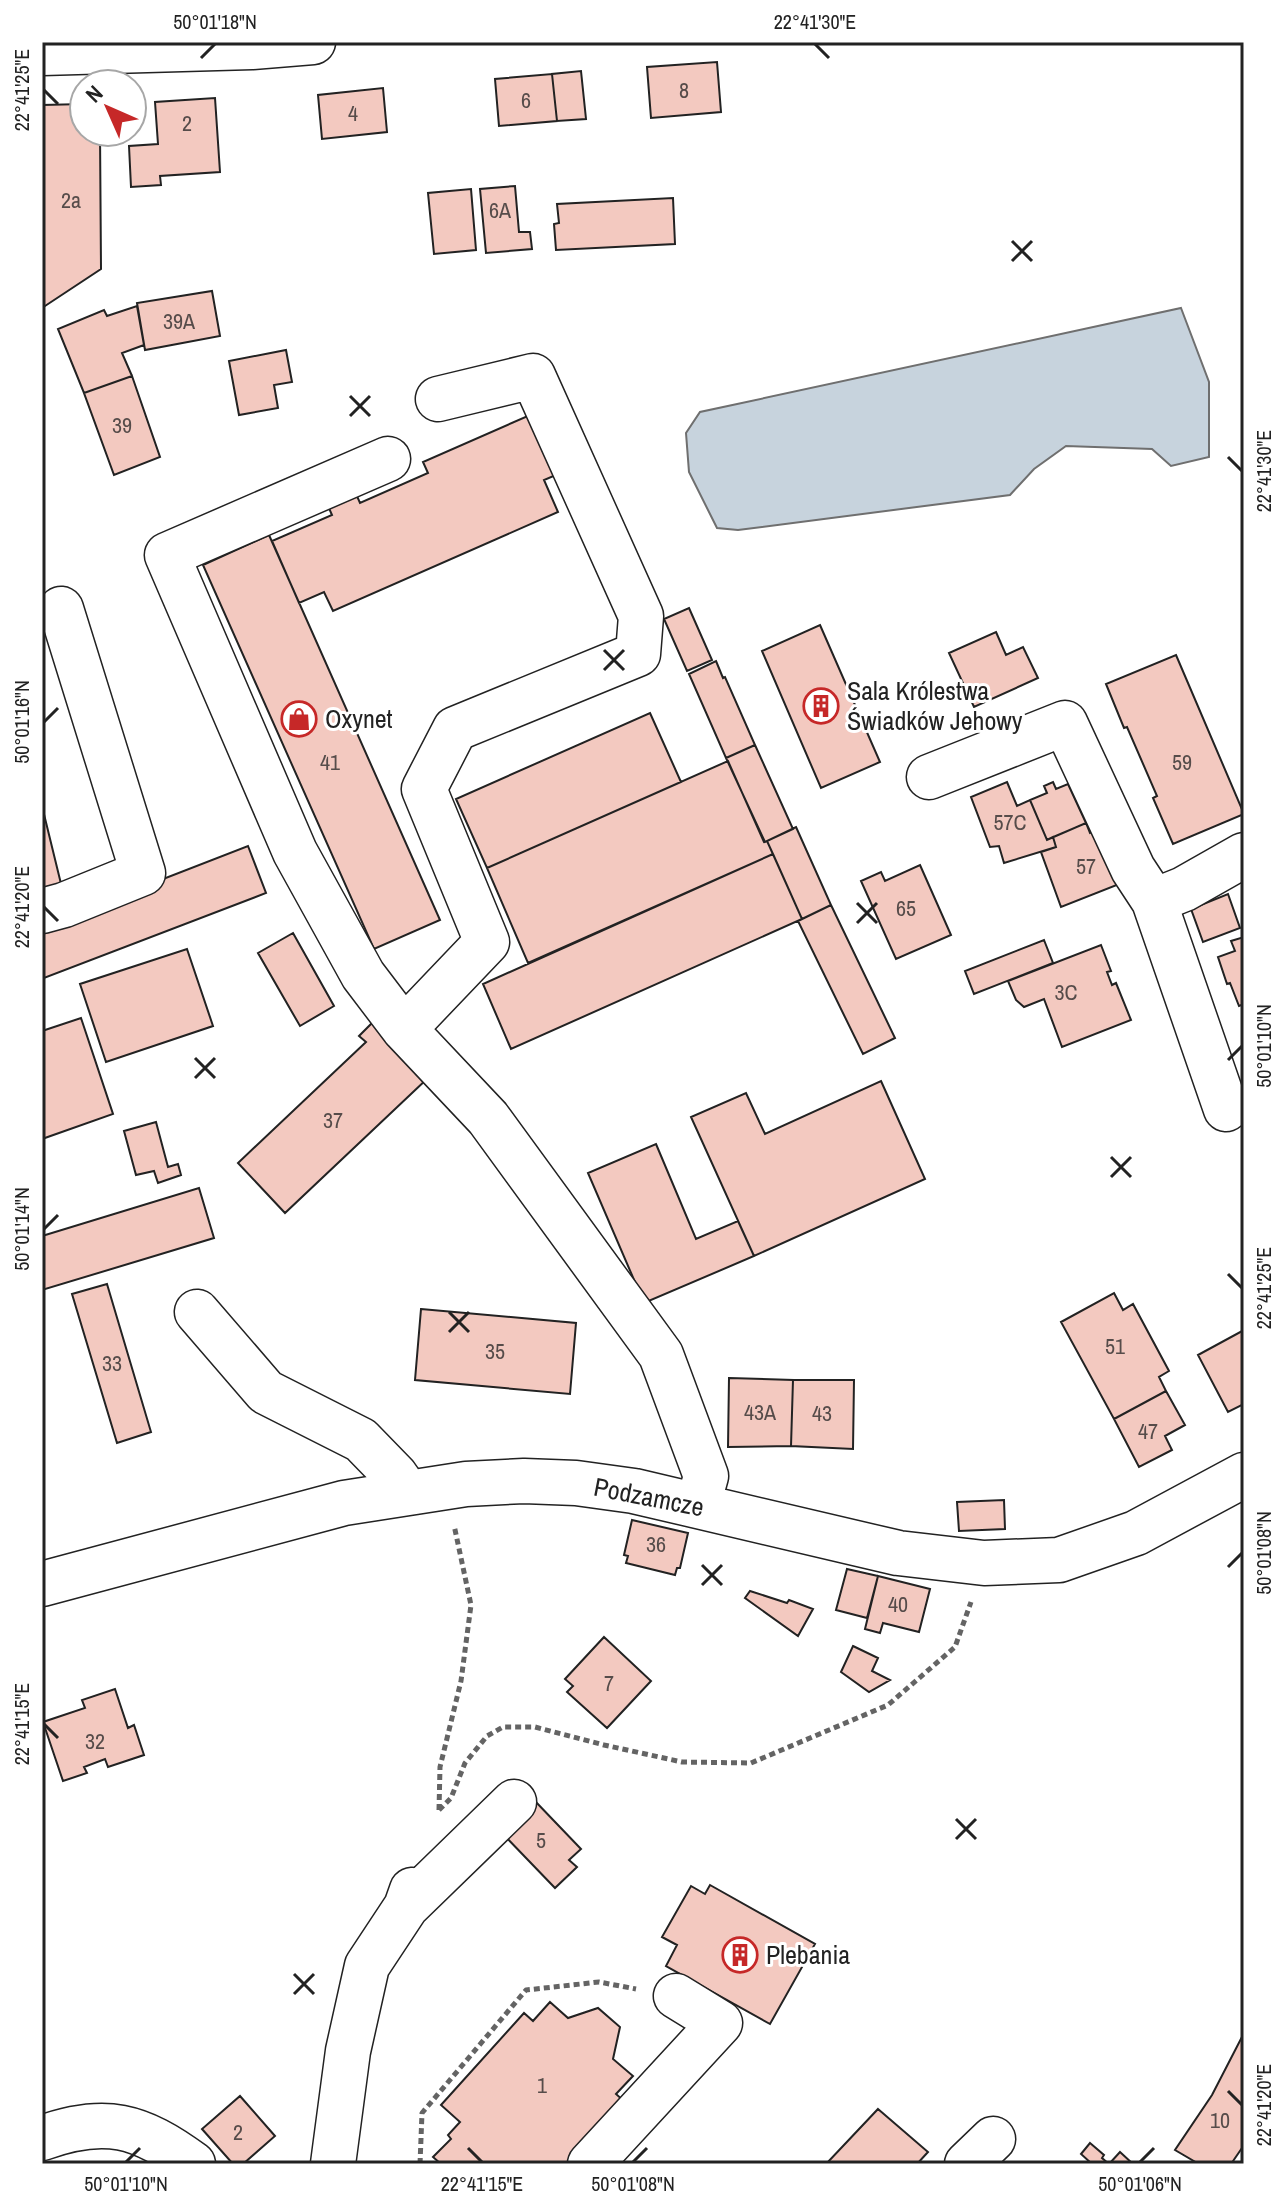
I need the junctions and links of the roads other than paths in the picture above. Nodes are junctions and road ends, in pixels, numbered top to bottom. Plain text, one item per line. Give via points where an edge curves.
1 (313, 42) edge
2 (42, 53) edge
3 (438, 399) dead end
4 (388, 459) dead end
5 (61, 609) dead end
6 (929, 777) dead end
7 (1244, 855) edge
8 (1154, 901) junction
9 (42, 911) edge
10 (404, 1029) junction
11 (1226, 1109) dead end
12 (197, 1312) dead end
13 (1244, 1475) edge
14 (407, 1492) junction
15 (698, 1505) junction
16 (42, 1584) edge
17 (514, 1802) dead end
18 (676, 1996) road end
19 (42, 2138) edge
20 (193, 2164) edge
21 (333, 2164) edge
22 (590, 2164) edge

1 - 2 street
3 - 10 street via 533,376 641,616 638,654 455,729 424,789 487,942
4 - 10 street via 167,555 295,852 363,975
5 - 9 street via 143,873
6 - 8 street via 1065,723 1133,869
7 - 8 street
8 - 11 street
10 - 15 street via 488,1118 661,1355 706,1476
12 - 14 street via 266,1392 361,1440
13 - 15 street, Podzamcze via 1136,1533 1059,1560 984,1563 898,1553
14 - 15 street, Podzamcze via 480,1483 576,1483
14 - 16 street, Podzamcze via 344,1503
17 - 21 street via 409,1898 367,1966 348,2051
18 - 22 street via 720,2023
19 - 20 street via 70,2128 105,2125 135,2130

